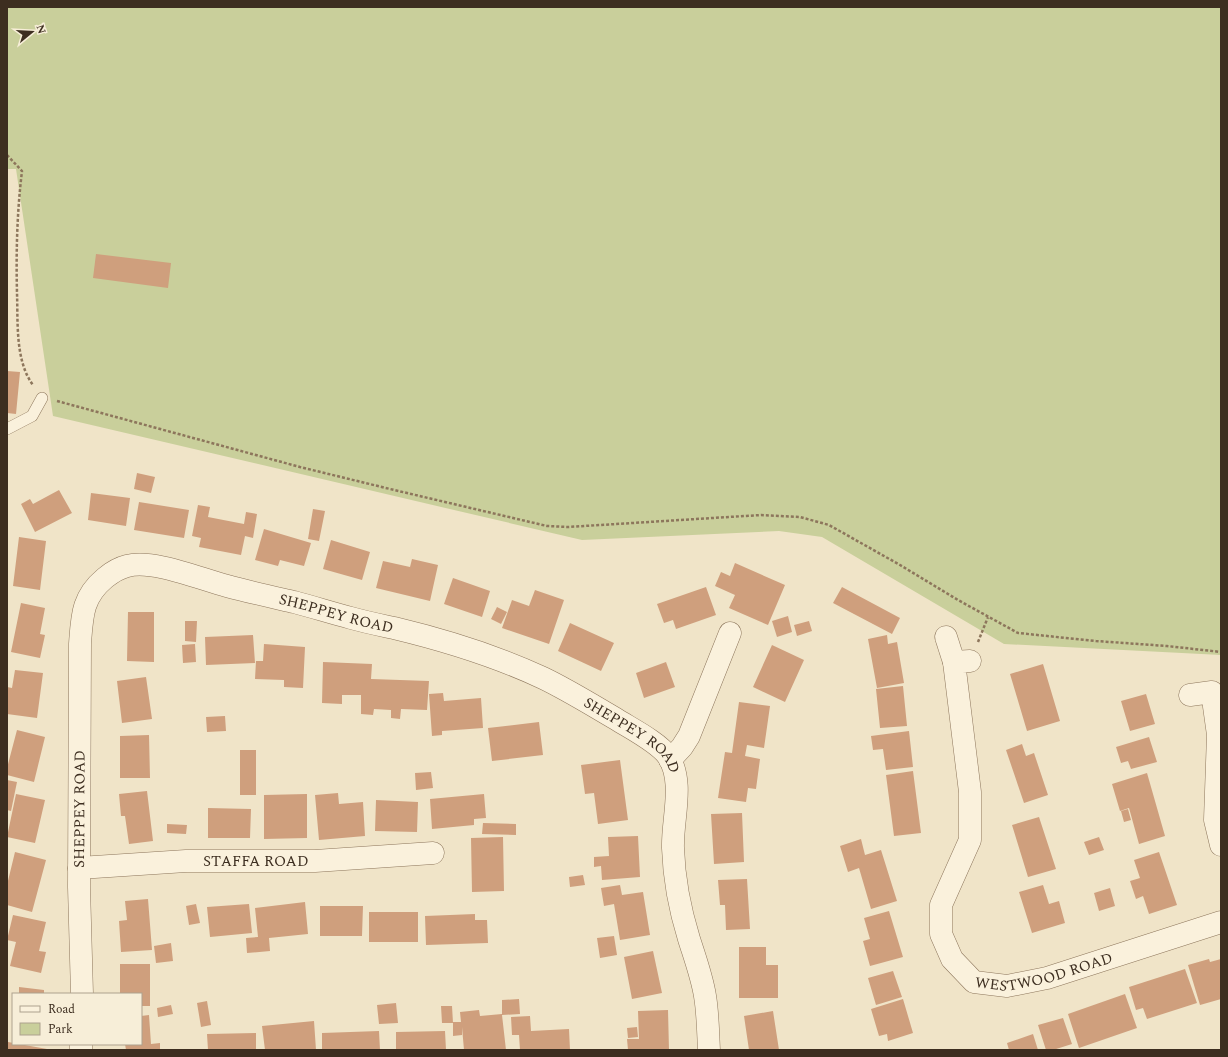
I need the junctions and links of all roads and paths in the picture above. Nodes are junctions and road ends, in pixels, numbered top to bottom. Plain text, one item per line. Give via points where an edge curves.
1 (7, 155) edge
2 (42, 398) junction
3 (7, 429) edge
4 (988, 617) junction
5 (730, 633) dead end
6 (946, 637) dead end
7 (1221, 652) edge
8 (962, 662) junction
9 (1190, 695) dead end
10 (670, 760) junction
11 (1221, 845) edge
12 (433, 854) dead end
13 (79, 868) junction
14 (1221, 922) edge
15 (82, 993) edge
16 (709, 1050) edge

1 - 2 path via 22,171 16,265 18,341 27,377
2 - 3 lane via 32,416
2 - 4 path via 300,467 547,526 761,515 800,517 829,525
4 - 7 path via 1018,633
4 - 8 path
5 - 10 street via 689,736
6 - 8 street, WESTWOOD ROAD
8 - 14 street, WESTWOOD ROAD via 970,792 970,840 942,904 941,934 952,960 974,982 1006,986 1046,978
9 - 11 street via 1212,692 1218,735 1215,820
10 - 13 street, SHEPPEY ROAD via 659,747 544,678 475,652 395,628 224,586 166,568 139,564 127,566 109,575 91,591 81,624
10 - 16 street, SHEPPEY ROAD via 677,790 673,824 674,871 680,907 705,995
12 - 13 street, STAFFA ROAD via 315,861 186,861
13 - 15 street, SHEPPEY ROAD

